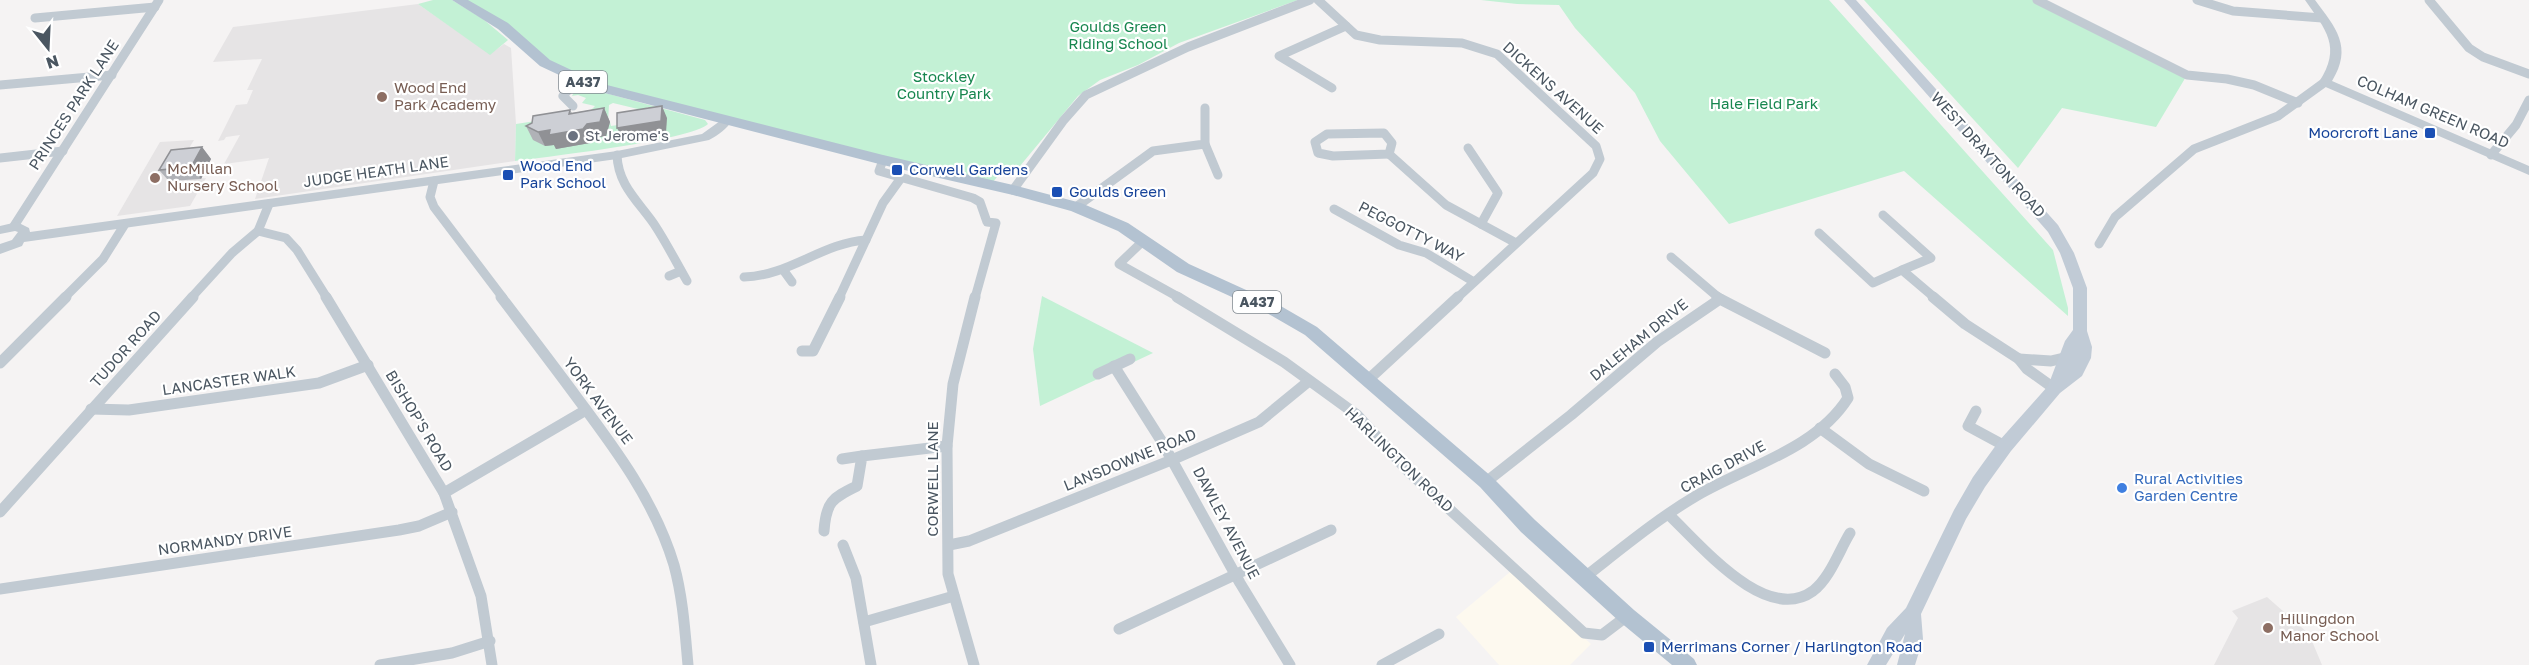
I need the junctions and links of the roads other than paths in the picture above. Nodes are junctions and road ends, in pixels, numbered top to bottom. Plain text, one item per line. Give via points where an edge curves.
1 (459, 0) edge
2 (1310, 0) edge
3 (1318, 0) edge
4 (1850, 0) edge
5 (2037, 0) edge
6 (2197, 0) edge
7 (2310, 0) edge
8 (2428, 0) edge
9 (157, 3) edge
10 (35, 18) dead end
11 (2322, 18) junction
12 (1346, 26) junction
13 (2529, 74) edge
14 (112, 75) junction
15 (578, 80) junction
16 (2325, 81) junction
17 (0, 85) edge
18 (1332, 88) dead end
19 (2529, 100) edge
20 (2298, 103) junction
21 (573, 106) dead end
22 (1205, 108) dead end
23 (727, 120) junction
24 (1205, 144) junction
25 (1468, 147) dead end
26 (63, 151) junction
27 (1389, 154) junction
28 (617, 155) junction
29 (2491, 155) junction
30 (0, 158) edge
31 (883, 160) junction
32 (2529, 171) edge
33 (1218, 175) dead end
34 (902, 178) junction
35 (434, 181) junction
36 (1012, 190) junction
37 (269, 204) junction
38 (1076, 207) junction
39 (1334, 209) dead end
40 (1883, 215) dead end
41 (125, 224) junction
42 (1481, 224) junction
43 (14, 226) junction
44 (0, 230) edge
45 (258, 231) junction
46 (1819, 233) dead end
47 (23, 238) junction
48 (867, 240) junction
49 (1143, 241) junction
50 (1516, 243) junction
51 (2099, 244) dead end
52 (0, 249) edge
53 (1671, 256) dead end
54 (1902, 270) junction
55 (681, 271) junction
56 (784, 271) junction
57 (669, 276) dead end
58 (744, 277) dead end
59 (687, 281) dead end
60 (792, 282) dead end
61 (1474, 282) junction
62 (1720, 299) junction
63 (2080, 331) junction
64 (802, 351) dead end
65 (1825, 353) dead end
66 (2068, 357) junction
67 (1130, 359) dead end
68 (2019, 360) junction
69 (0, 363) edge
70 (368, 365) junction
71 (1114, 366) junction
72 (1098, 374) dead end
73 (1835, 374) dead end
74 (1369, 379) junction
75 (1309, 381) junction
76 (2055, 389) junction
77 (91, 410) junction
78 (586, 410) junction
79 (1976, 411) dead end
80 (1820, 428) junction
81 (947, 446) junction
82 (2005, 446) junction
83 (862, 456) junction
84 (842, 459) dead end
85 (1174, 459) junction
86 (1486, 482) junction
87 (1924, 491) dead end
88 (444, 493) junction
89 (0, 512) edge
90 (452, 513) junction
91 (1669, 515) junction
92 (1331, 530) dead end
93 (824, 531) dead end
94 (1851, 533) dead end
95 (843, 545) dead end
96 (949, 545) junction
97 (1234, 574) junction
98 (1585, 577) junction
99 (0, 589) edge
100 (954, 596) junction
101 (1912, 614) junction
102 (1627, 616) junction
103 (864, 622) junction
104 (1119, 628) dead end
105 (1439, 634) dead end
106 (490, 641) junction
107 (1910, 661) edge
108 (380, 665) edge
109 (492, 665) edge
110 (688, 665) edge
111 (871, 665) edge
112 (974, 665) edge
113 (1290, 665) edge
114 (1382, 665) edge
115 (1687, 665) edge
116 (1876, 665) edge

1 - 15 main road, A437 via 503,26 545,63
2 - 36 street via 1188,47 1086,96
3 - 12 street, DICKENS AVENUE
4 - 63 main road, WEST DRAYTON ROAD via 2053,230 2080,288
5 - 20 street via 2187,75 2254,84
6 - 11 street via 2233,10
7 - 11 street
8 - 13 street via 2469,48
9 - 10 street
9 - 14 street, PRINCES PARK LANE
11 - 16 street via 2337,42 2338,62
12 - 18 street via 1278,56
12 - 50 street, DICKENS AVENUE via 1356,36 1462,43 1497,54 1596,146 1600,159 1593,173
14 - 17 street
14 - 26 street, PRINCES PARK LANE
15 - 21 street via 563,96
15 - 23 main road, A437
16 - 20 street
16 - 29 street, COLHAM GREEN ROAD
19 - 29 street via 2516,125
20 - 51 street via 2278,116 2193,148 2115,217
22 - 24 street
23 - 28 street, JUDGE HEATH LANE via 705,137
23 - 31 main road, A437
24 - 33 street
24 - 38 street via 1153,151
25 - 42 street via 1498,193
26 - 30 street
26 - 43 street, PRINCES PARK LANE
27 - 27 street via 1392,143 1384,133 1327,134 1315,142 1318,153 1333,156
27 - 42 street via 1446,205
28 - 35 street, JUDGE HEATH LANE
28 - 55 street via 617,171 622,181 654,224
29 - 32 street, COLHAM GREEN ROAD
31 - 34 street via 879,171
31 - 36 main road, A437
34 - 48 street via 883,203
34 - 81 street, CORWELL LANE via 974,198 980,202 987,222 996,223 955,374
35 - 37 street, JUDGE HEATH LANE
35 - 78 street, YORK AVENUE via 430,196 434,207
36 - 38 main road, A437
37 - 41 street, JUDGE HEATH LANE
37 - 45 street, TUDOR ROAD
38 - 49 main road, A437 via 1123,227
39 - 61 street, PEGGOTTY WAY via 1399,245 1426,253
40 - 54 street via 1931,258
41 - 47 street, JUDGE HEATH LANE
41 - 69 street via 108,254
42 - 50 street
43 - 44 street
43 - 47 street via 24,230
45 - 70 street, BISHOP'S ROAD via 292,243
45 - 77 street, TUDOR ROAD via 232,253
46 - 54 street via 1873,283
47 - 52 street, JUDGE HEATH LANE
48 - 56 street via 849,240
48 - 64 street via 813,351
49 - 74 main road, A437 via 1183,268 1274,309 1311,331
49 - 75 street, HARLINGTON ROAD via 1119,264 1181,298
50 - 61 street, DICKENS AVENUE
53 - 62 street
54 - 68 street via 1965,324
55 - 57 street
55 - 59 street
56 - 58 street via 765,277
56 - 60 street
61 - 74 street, DICKENS AVENUE
62 - 65 street
62 - 86 street, DALEHAM DRIVE via 1657,342
63 - 66 main road, WEST DRAYTON ROAD
63 - 76 main road, WEST DRAYTON ROAD via 2084,339 2083,358 2077,372
66 - 68 street
66 - 76 main road, WEST DRAYTON ROAD
67 - 71 street
68 - 76 street
70 - 77 street, LANCASTER WALK via 319,383 129,410
70 - 88 street, BISHOP'S ROAD
71 - 72 street
71 - 85 street, DAWLEY AVENUE
73 - 80 street, CRAIG DRIVE via 1848,398 1837,416
74 - 86 main road, A437
75 - 85 street, LANSDOWNE ROAD via 1259,422
75 - 102 street, HARLINGTON ROAD via 1357,415 1409,472 1584,633 1604,635
76 - 82 main road, WEST DRAYTON ROAD
77 - 89 street, TUDOR ROAD
78 - 88 street
78 - 110 street, YORK AVENUE via 630,470 661,529 680,594
79 - 82 street via 1968,426
80 - 87 street via 1864,462
80 - 91 street, CRAIG DRIVE via 1771,460 1713,487
81 - 83 street
81 - 96 street, CORWELL LANE
82 - 101 main road, WEST DRAYTON ROAD via 1969,498
83 - 84 street
83 - 93 street via 857,486 833,497 825,511
85 - 96 street, LANSDOWNE ROAD via 969,541
85 - 97 street, DAWLEY AVENUE
86 - 98 main road, A437
88 - 90 street, BISHOP'S ROAD
90 - 99 street, NORMANDY DRIVE via 399,530
90 - 106 street, BISHOP'S ROAD via 479,588
91 - 94 street via 1748,587 1764,597 1780,600 1798,599 1813,591
91 - 98 street, CRAIG DRIVE
92 - 97 street
95 - 103 street via 856,578
96 - 100 street, CORWELL LANE via 948,574
97 - 104 street
97 - 113 street, DAWLEY AVENUE
98 - 102 main road, A437
100 - 103 street
100 - 112 street, CORWELL LANE
101 - 107 main road, WEST DRAYTON ROAD via 1914,639
101 - 116 main road, WEST DRAYTON ROAD via 1893,634
102 - 115 main road, A437
103 - 111 street
105 - 114 street
106 - 108 street via 452,653
106 - 109 street, BISHOP'S ROAD

